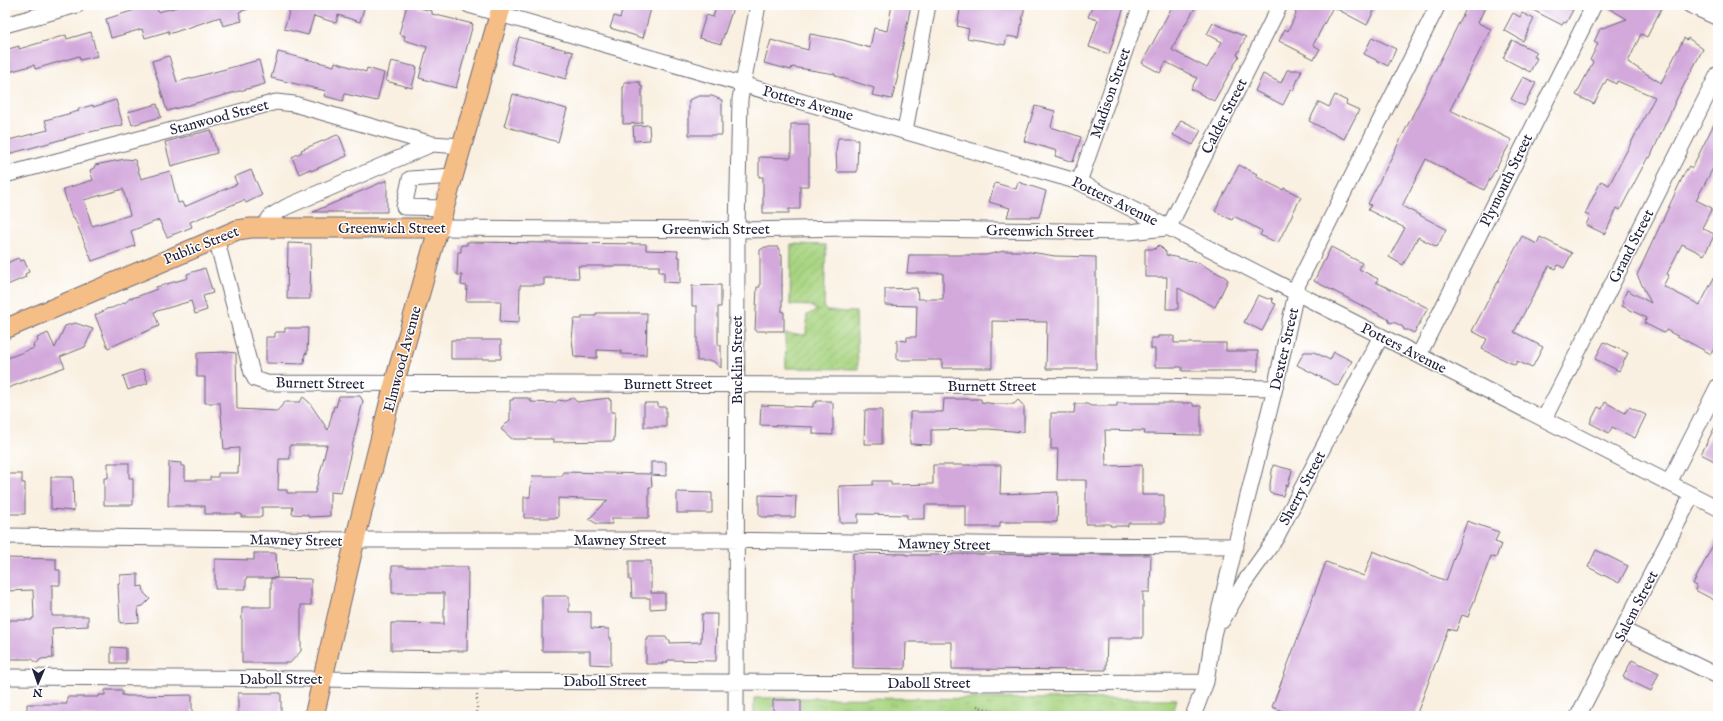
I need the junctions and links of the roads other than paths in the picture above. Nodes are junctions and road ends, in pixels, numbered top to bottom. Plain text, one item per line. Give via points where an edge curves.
1 (77, 5) edge
2 (469, 5) edge
3 (758, 5) edge
4 (928, 5) edge
5 (1141, 5) edge
6 (1280, 5) edge
7 (1438, 5) edge
8 (1594, 5) edge
9 (1690, 5) edge
10 (501, 9) edge
11 (1718, 18) edge
12 (5, 25) edge
13 (1718, 74) edge
14 (743, 84) junction
15 (905, 131) junction
16 (432, 144) junction
17 (462, 146) junction
18 (399, 158) junction
19 (5, 174) edge
20 (453, 176) junction
21 (410, 179) junction
22 (1080, 182) junction
23 (404, 207) junction
24 (444, 208) junction
25 (1169, 227) junction
26 (262, 228) junction
27 (398, 228) junction
28 (439, 228) junction
29 (737, 230) junction
30 (216, 238) junction
31 (1296, 292) junction
32 (5, 329) edge
33 (1381, 336) junction
34 (1419, 355) junction
35 (394, 384) junction
36 (737, 384) junction
37 (1718, 386) edge
38 (1275, 388) junction
39 (1544, 419) junction
40 (1669, 483) junction
41 (1692, 495) junction
42 (1718, 508) edge
43 (5, 536) edge
44 (355, 540) junction
45 (736, 540) junction
46 (1236, 546) junction
47 (1623, 630) junction
48 (1213, 635) junction
49 (1718, 676) edge
50 (5, 677) edge
51 (322, 679) junction
52 (736, 681) junction
53 (1206, 682) junction
54 (314, 716) edge
55 (736, 716) edge
56 (1193, 716) edge
57 (1578, 716) edge

1 - 12 street
2 - 10 street, Potters Avenue
3 - 14 street, Bucklin Street
4 - 15 street
5 - 22 street, Madison Street
6 - 25 street, Calder Street
7 - 31 street, Dexter Street via 1299,281
8 - 34 street, Plymouth Street
9 - 11 street
10 - 14 street, Potters Avenue
10 - 17 main road, Elmwood Avenue
13 - 39 street, Grand Street
14 - 15 street, Potters Avenue
14 - 29 street, Bucklin Street via 740,98
15 - 22 street, Potters Avenue
16 - 17 street
16 - 18 street
16 - 19 street, Stanwood Street via 294,104 276,102
17 - 20 main road, Elmwood Avenue
18 - 21 street
18 - 26 street via 286,207 271,216
20 - 21 street
20 - 24 main road, Elmwood Avenue
21 - 23 street
22 - 25 street, Potters Avenue
23 - 24 street
23 - 27 street
24 - 28 main road, Elmwood Avenue
25 - 29 street, Greenwich Street via 1129,232 846,228
25 - 31 street, Potters Avenue
26 - 27 main road, Greenwich Street
26 - 30 main road, Public Street via 241,229
27 - 28 main road, Greenwich Street
28 - 29 street, Greenwich Street
28 - 35 main road, Elmwood Avenue
29 - 36 street, Bucklin Street
30 - 32 main road, Public Street
30 - 35 street, Burnett Street via 252,373 256,379 267,383
31 - 33 street, Potters Avenue
31 - 38 street, Dexter Street
33 - 34 street, Potters Avenue
33 - 48 street, Sherry Street via 1276,538 1244,583
34 - 39 street, Potters Avenue
35 - 36 street, Burnett Street
35 - 44 main road, Elmwood Avenue
36 - 38 street, Burnett Street
36 - 45 street, Bucklin Street
37 - 40 street
38 - 46 street, Dexter Street
39 - 40 street, Potters Avenue
40 - 41 street, Potters Avenue
41 - 42 street, Potters Avenue
41 - 47 street, Salem Street
43 - 44 street, Mawney Street
44 - 45 street, Mawney Street
44 - 51 main road, Elmwood Avenue
45 - 46 street, Mawney Street
45 - 52 street, Bucklin Street
46 - 48 street, Dexter Street
47 - 49 street
47 - 57 street, Salem Street
48 - 53 street, Dexter Street
50 - 51 street, Daboll Street
51 - 52 street, Daboll Street
51 - 54 main road, Elmwood Avenue
52 - 53 street, Daboll Street
52 - 55 street, Bucklin Street
53 - 56 street, Dexter Street

